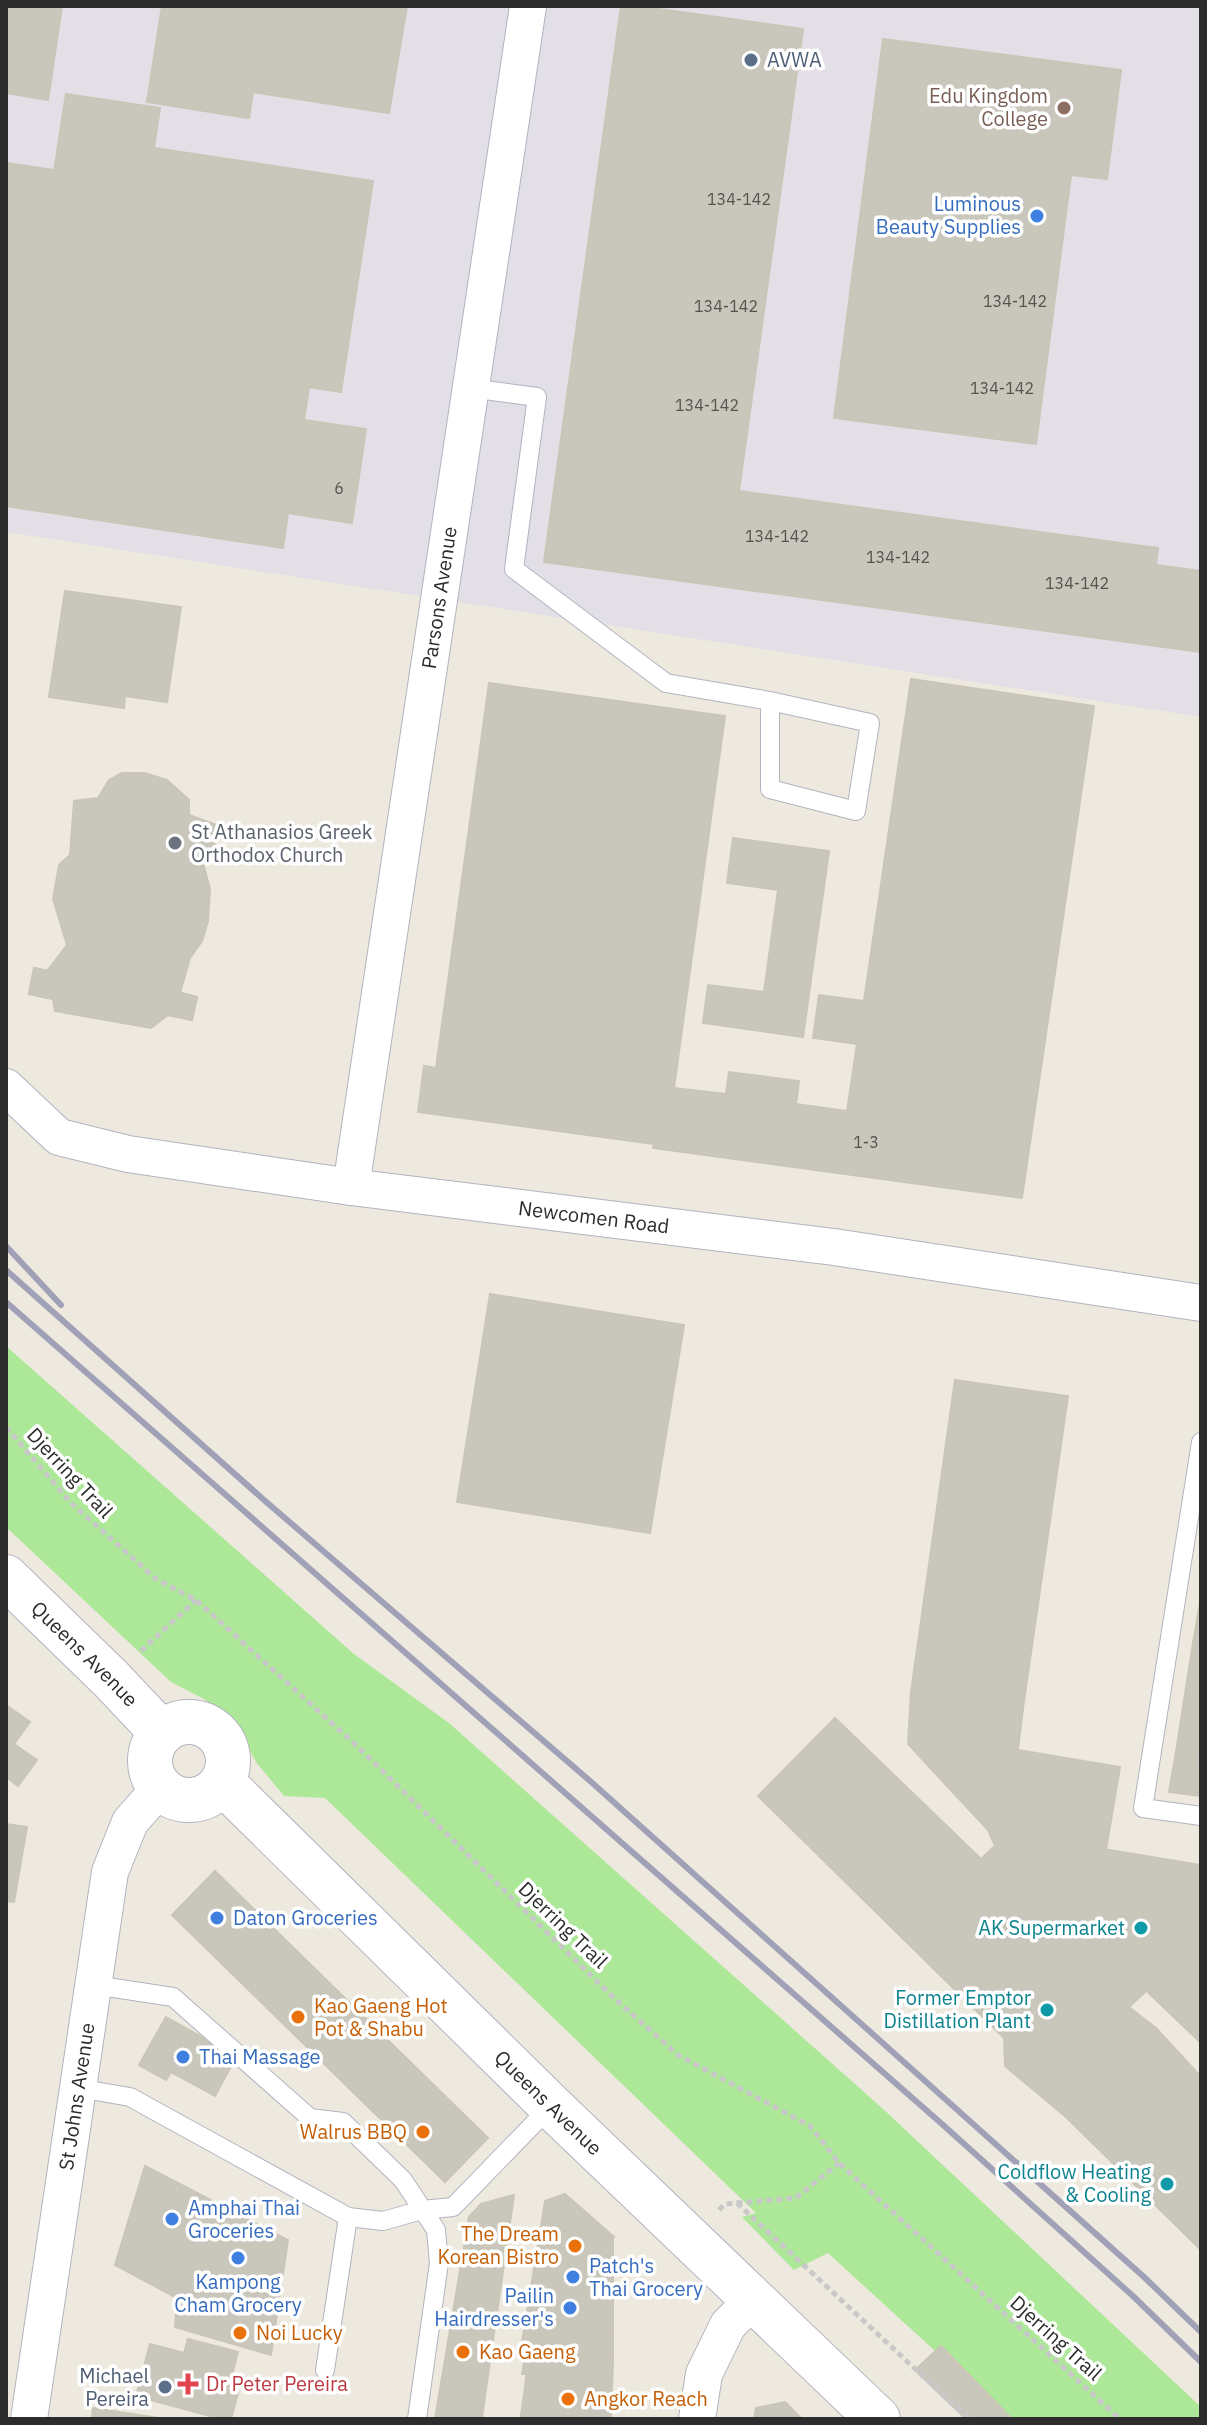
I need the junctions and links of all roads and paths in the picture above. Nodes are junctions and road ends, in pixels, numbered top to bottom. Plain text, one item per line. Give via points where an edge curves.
1 (528, 6) edge
2 (470, 388) junction
3 (770, 701) junction
4 (6, 1087) edge
5 (351, 1187) junction
6 (1201, 1303) edge
7 (6, 1427) edge
8 (1201, 1442) edge
9 (6, 1577) edge
10 (196, 1600) junction
11 (111, 1679) junction
12 (162, 1733) junction
13 (223, 1783) junction
14 (160, 1788) junction
15 (1201, 1816) edge
16 (94, 1985) junction
17 (78, 2088) junction
18 (551, 2106) junction
19 (839, 2163) junction
20 (737, 2203) junction
21 (422, 2210) junction
22 (348, 2217) junction
23 (689, 2239) junction
24 (752, 2301) junction
25 (325, 2370) dead end
26 (29, 2419) edge
27 (417, 2419) edge
28 (697, 2419) edge
29 (877, 2419) edge
30 (969, 2419) edge
31 (1120, 2419) edge

1 - 2 street, Parsons Avenue
2 - 3 lane via 537,397 514,569 666,683
2 - 5 street, Parsons Avenue
3 - 3 lane via 870,723 856,811 770,789
4 - 5 street, Newcomen Road via 59,1137 128,1154
5 - 6 street, Newcomen Road via 834,1247
7 - 10 path, Djerring Trail via 71,1503 156,1579
8 - 15 lane via 1143,1808
9 - 11 main road, Queens Avenue
10 - 11 path
10 - 19 path, Djerring Trail via 357,1746 678,2055 810,2126
11 - 12 main road, Queens Avenue
12 - 13 main road via 185,1722 219,1736 229,1759
12 - 14 main road via 150,1766
13 - 14 main road via 199,1799 185,1800
13 - 18 main road, Queens Avenue
14 - 16 street, St Johns Avenue via 130,1822 110,1872
16 - 17 street, St Johns Avenue
16 - 21 lane via 173,1997 310,2118 343,2122 403,2180
17 - 22 lane via 130,2097
17 - 26 street, St Johns Avenue
18 - 21 lane via 453,2207
18 - 23 main road, Queens Avenue
19 - 20 path via 796,2198
19 - 31 path, Djerring Trail
20 - 23 path via 725,2204
20 - 30 path
21 - 22 lane via 383,2221
21 - 27 lane via 436,2230 439,2263
22 - 25 lane
23 - 24 main road, Queens Avenue
24 - 28 street via 728,2325 704,2374
24 - 29 main road, Queens Avenue

